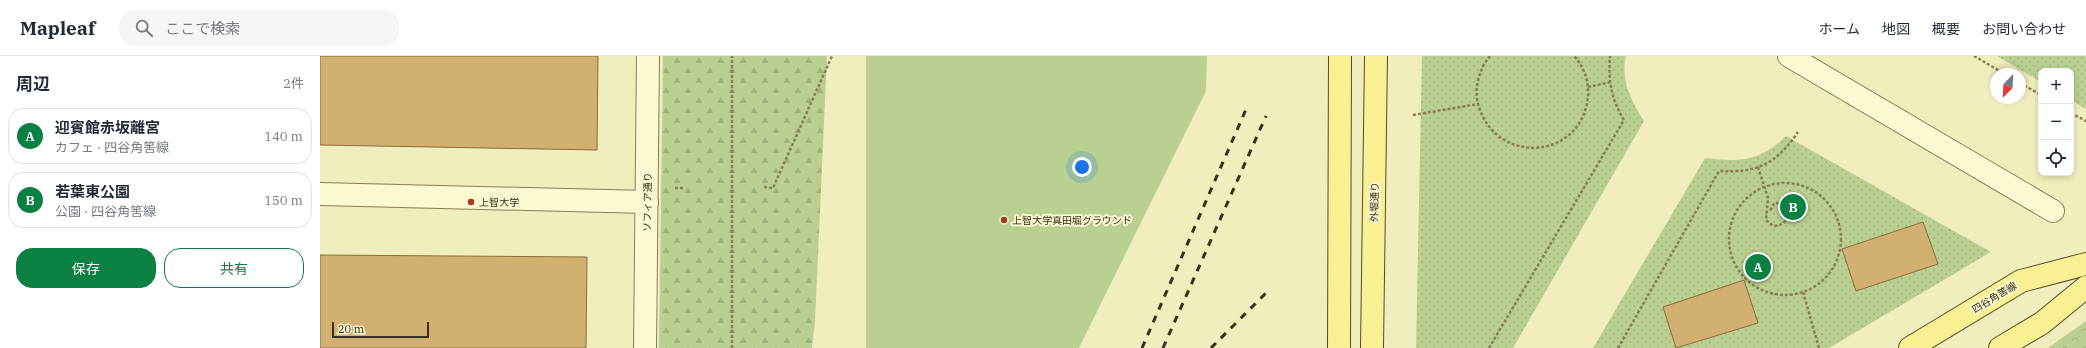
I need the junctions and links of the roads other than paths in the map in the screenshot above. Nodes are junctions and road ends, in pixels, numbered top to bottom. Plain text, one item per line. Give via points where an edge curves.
1 (648, 56) edge
2 (1340, 56) edge
3 (1376, 56) edge
4 (1789, 56) edge
5 (320, 194) edge
6 (647, 202) junction
7 (2053, 211) dead end
8 (2086, 264) edge
9 (2086, 287) edge
10 (644, 348) edge
11 (1339, 348) edge
12 (1372, 348) edge
13 (1910, 348) edge
14 (2000, 348) edge

1 - 6 street, ソフィア通り
2 - 11 main road
3 - 12 main road, 外堀通り
4 - 7 street
5 - 6 street
6 - 10 street, ソフィア通り
8 - 13 main road, 四谷角筈線 via 2021,280
9 - 14 main road via 2042,322

